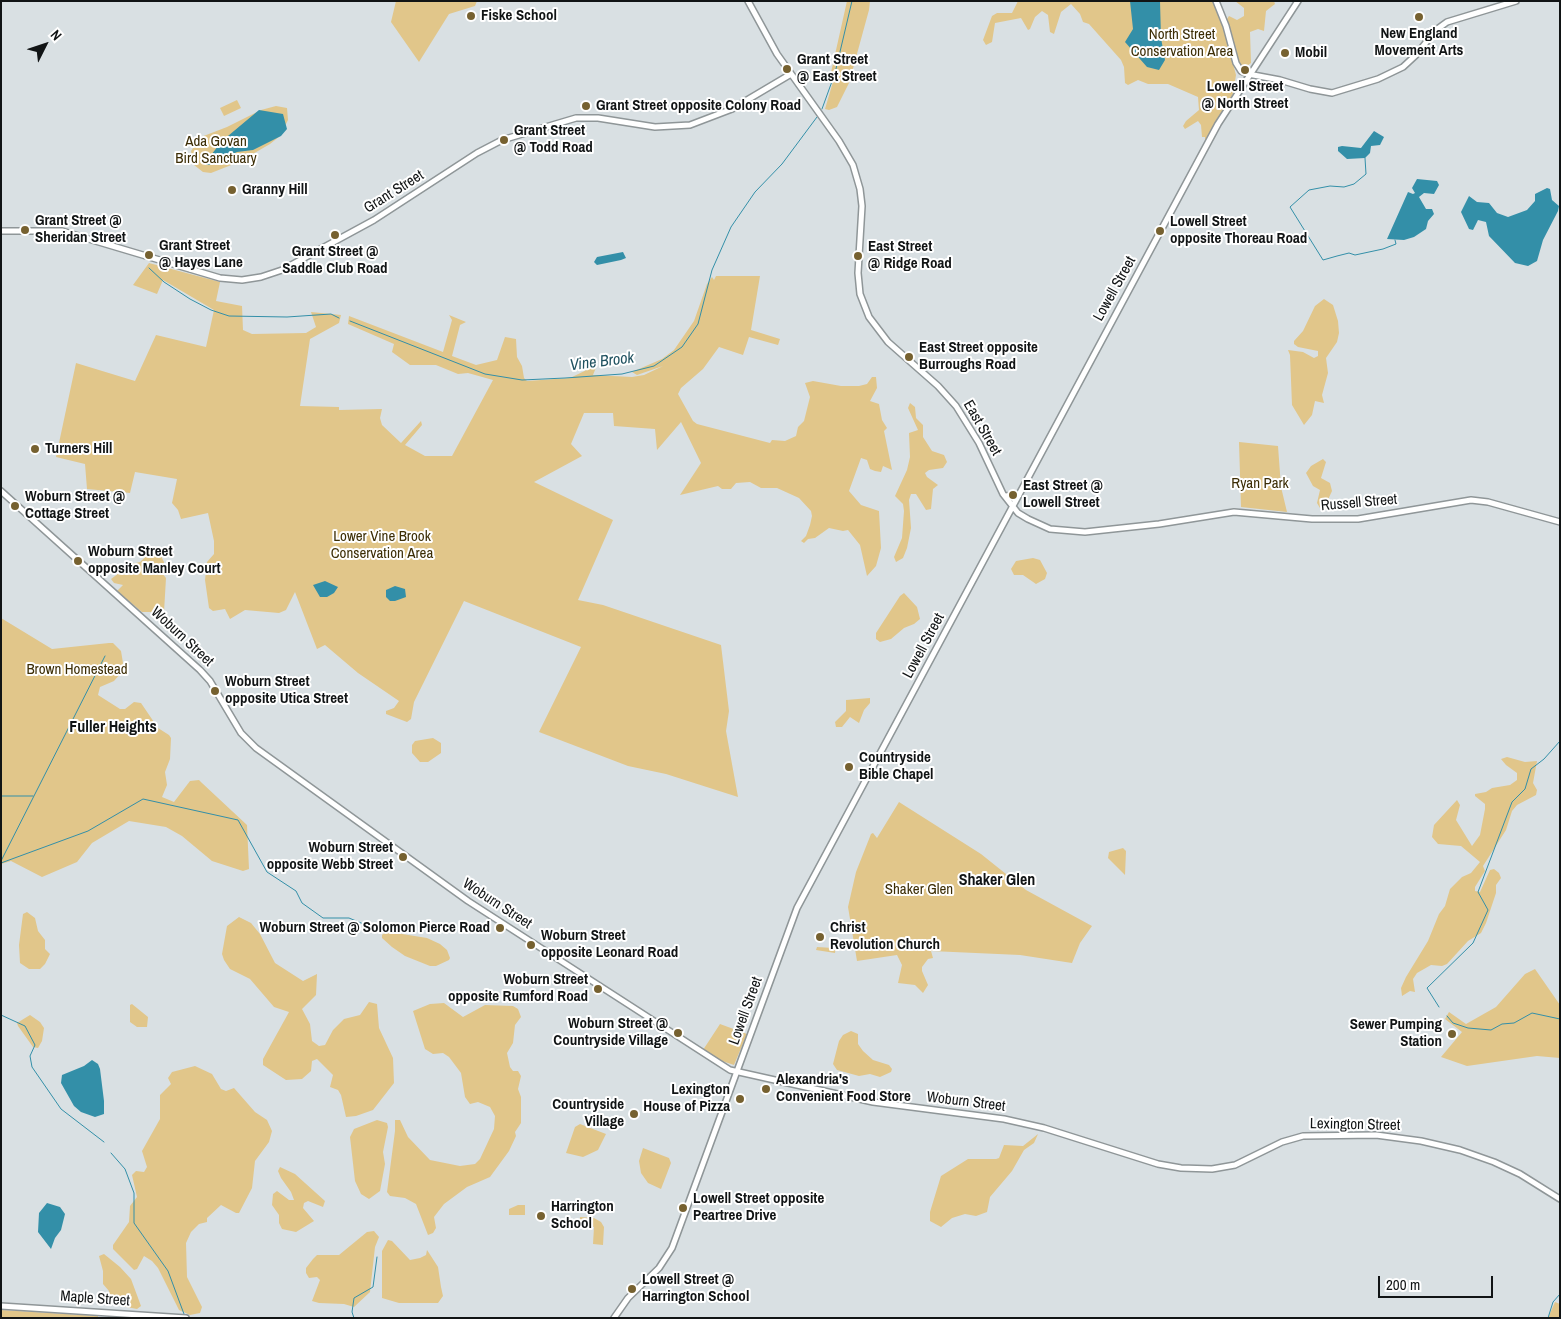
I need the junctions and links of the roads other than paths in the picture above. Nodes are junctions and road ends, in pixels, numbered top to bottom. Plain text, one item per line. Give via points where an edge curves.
1 (748, 1) edge
2 (1216, 1) edge
3 (1298, 1) edge
4 (1516, 1) edge
5 (791, 74) junction
6 (1250, 75) junction
7 (1, 230) edge
8 (1, 491) edge
9 (1019, 495) junction
10 (1005, 496) junction
11 (1013, 507) junction
12 (1560, 522) edge
13 (1159, 524) joint
14 (737, 1072) junction
15 (1088, 1142) joint
16 (1560, 1199) edge
17 (1, 1306) edge
18 (186, 1318) edge
19 (614, 1318) edge

1 - 5 main road, East Street via 768,40
2 - 6 main road via 1238,67
3 - 6 main road, Lowell Street
4 - 6 main road via 1444,23 1411,60 1395,71 1362,85 1332,92
5 - 7 main road, Grant Street via 732,110 690,125 655,127 576,118 502,140 374,220 282,270 261,277 242,280 220,278 62,231
5 - 10 main road, East Street via 853,165 862,206 860,294 869,317 888,342 956,406 979,443
6 - 9 main road, Lowell Street via 1218,124
8 - 14 main road, Woburn Street via 200,670 238,728 256,748 473,905 711,1059
9 - 10 main road
9 - 11 main road, Lowell Street
10 - 11 main road, East Street
11 - 13 main road, East Street via 1037,525 1065,532
11 - 14 main road, Lowell Street via 797,908
12 - 13 main road, Russell Street via 1471,500 1358,519 1312,519 1234,512
14 - 15 main road, Woburn Street via 873,1102 1004,1119
14 - 19 main road, Lowell Street via 672,1250
15 - 16 main road, Lexington Street via 1165,1166 1204,1170 1238,1164 1277,1144 1302,1136 1399,1138 1450,1147 1482,1157 1520,1174
17 - 18 main road, Maple Street

